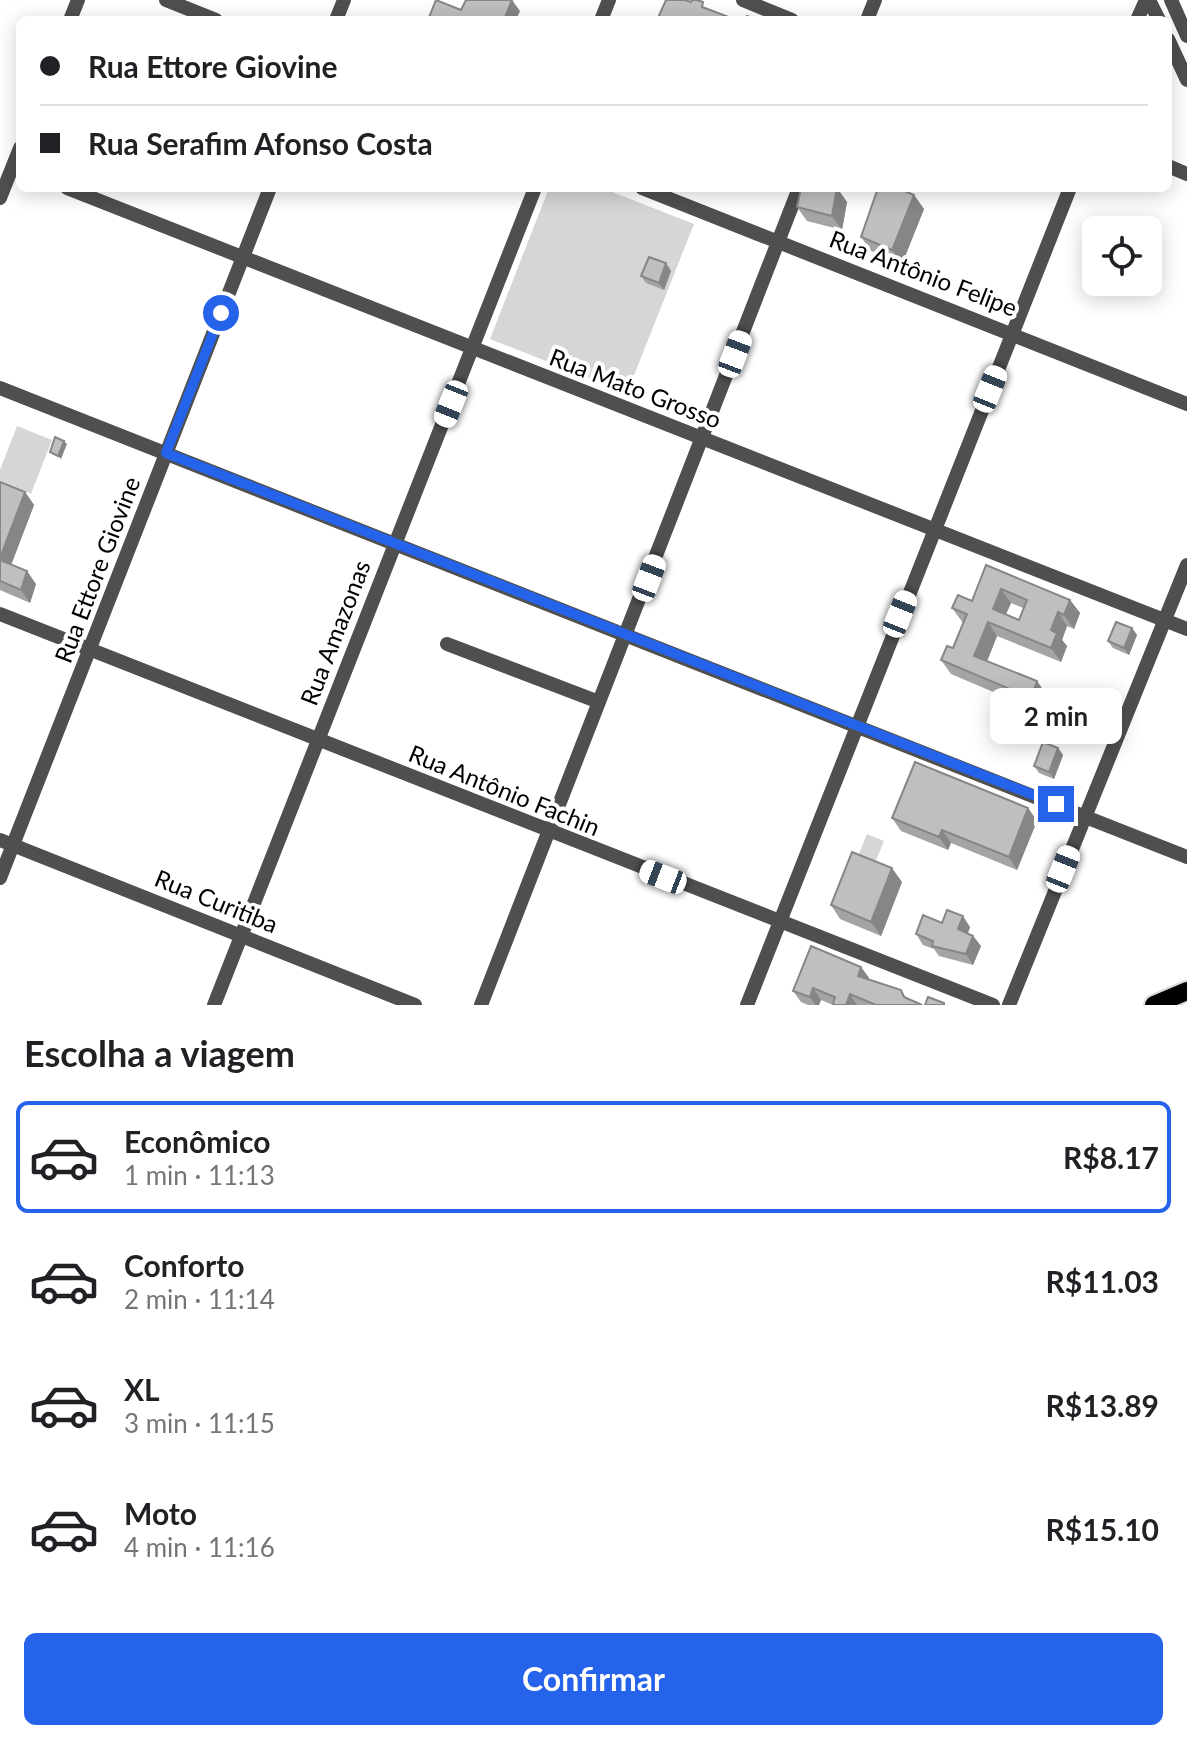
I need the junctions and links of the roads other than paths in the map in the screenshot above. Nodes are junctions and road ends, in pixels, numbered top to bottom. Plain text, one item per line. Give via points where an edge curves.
1 (166, 0) edge
2 (743, 0) edge
3 (1171, 0) edge
4 (206, 16) edge
5 (782, 16) edge
6 (1186, 30) edge
7 (1172, 48) edge
8 (1187, 80) edge
9 (11, 166) edge
10 (77, 192) edge
11 (268, 192) edge
12 (533, 192) edge
13 (652, 192) edge
14 (797, 192) edge
15 (1068, 192) edge
16 (0, 198) edge
17 (778, 242) junction
18 (243, 257) junction
19 (1012, 333) junction
20 (473, 349) junction
21 (0, 388) edge
22 (1187, 404) edge
23 (703, 439) junction
24 (166, 453) junction
25 (934, 530) junction
26 (395, 542) junction
27 (1187, 565) edge
28 (0, 614) edge
29 (1166, 621) junction
30 (1187, 629) edge
31 (628, 633) junction
32 (447, 644) dead end
33 (92, 650) junction
34 (599, 702) junction
35 (855, 725) junction
36 (317, 740) junction
37 (1084, 815) junction
38 (548, 833) junction
39 (7, 842) edge
40 (1187, 857) edge
41 (0, 878) edge
42 (779, 921) junction
43 (241, 935) junction
44 (1187, 991) edge
45 (214, 1005) edge
46 (415, 1005) edge
47 (481, 1005) edge
48 (747, 1005) edge
49 (993, 1005) edge
50 (1009, 1005) edge
51 (1154, 1005) edge

1 - 4 street
2 - 5 street
3 - 6 street
7 - 8 street
9 - 16 street
10 - 18 street, Rua Mato Grosso
11 - 18 street, Rua Ettore Giovine
12 - 20 street, Rua Amazonas
13 - 17 street, Rua Antônio Felipe
14 - 17 street
15 - 19 street
17 - 19 street, Rua Antônio Felipe
17 - 23 street
18 - 20 street, Rua Mato Grosso
18 - 24 street, Rua Ettore Giovine
19 - 22 street, Rua Antônio Felipe
19 - 25 street
20 - 23 street, Rua Mato Grosso
20 - 26 street, Rua Amazonas
21 - 24 street
23 - 25 street, Rua Mato Grosso
23 - 31 street
24 - 26 street
24 - 33 street, Rua Ettore Giovine
25 - 29 street, Rua Mato Grosso
25 - 35 street
26 - 31 street
26 - 36 street, Rua Amazonas
27 - 29 street
28 - 33 street, Rua Antônio Fachin
29 - 30 street, Rua Mato Grosso
29 - 37 street
31 - 34 street
31 - 35 street
32 - 34 street
33 - 36 street, Rua Antônio Fachin
33 - 39 street, Rua Ettore Giovine
34 - 38 street
35 - 37 street
35 - 42 street
36 - 38 street, Rua Antônio Fachin
36 - 43 street, Rua Amazonas
37 - 40 street
37 - 50 street
38 - 42 street, Rua Antônio Fachin
38 - 47 street
39 - 41 street, Rua Ettore Giovine
39 - 43 street, Rua Curitiba
42 - 48 street
42 - 49 street, Rua Antônio Fachin
43 - 45 street, Rua Amazonas
43 - 46 street, Rua Curitiba
44 - 51 main road

